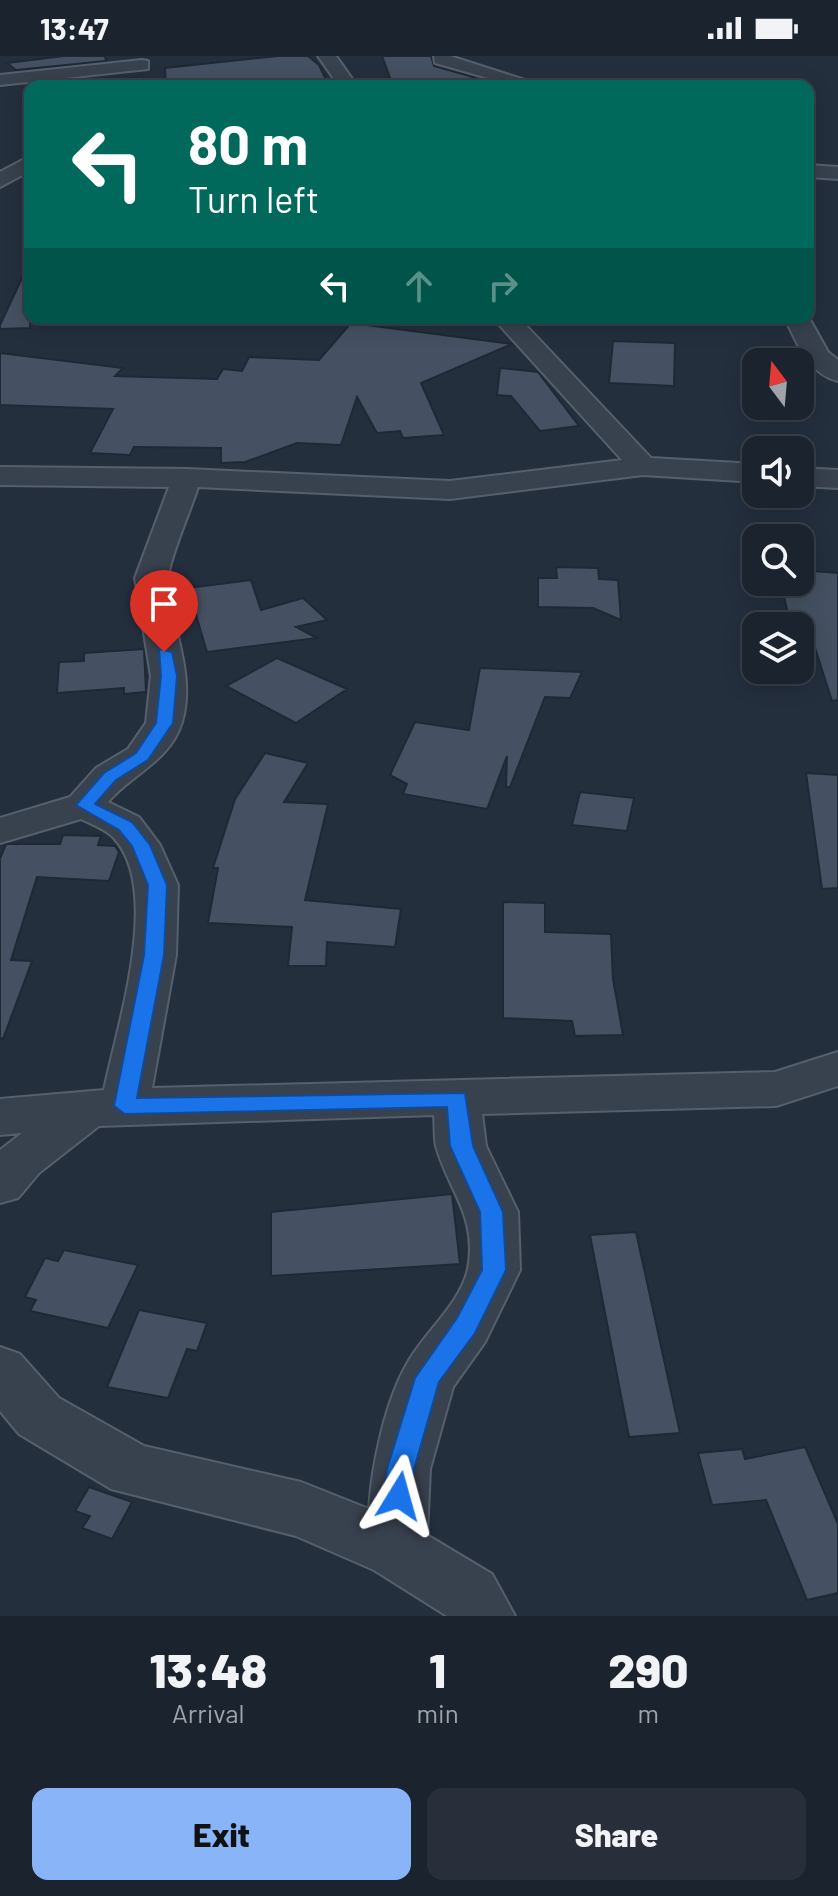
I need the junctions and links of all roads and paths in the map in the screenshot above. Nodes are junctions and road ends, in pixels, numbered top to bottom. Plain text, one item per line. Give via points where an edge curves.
1 (326, 56) edge
2 (442, 56) edge
3 (143, 60) edge
4 (0, 80) edge
5 (151, 80) edge
6 (345, 80) edge
7 (514, 80) edge
8 (24, 166) edge
9 (0, 181) edge
10 (511, 324) edge
11 (800, 324) edge
12 (838, 373) edge
13 (643, 466) junction
14 (742, 472) edge
15 (0, 476) edge
16 (187, 478) junction
17 (814, 478) edge
18 (838, 479) edge
19 (84, 805) junction
20 (0, 831) edge
21 (838, 1069) edge
22 (457, 1099) junction
23 (107, 1107) junction
24 (0, 1117) edge
25 (0, 1184) edge
26 (0, 1371) edge
27 (396, 1550) junction
28 (483, 1616) edge

1 - 6 street
2 - 7 street
3 - 4 street
3 - 5 street
8 - 9 street
10 - 13 street
11 - 12 street via 817,356
13 - 14 street
13 - 16 street via 450,490
15 - 16 street
16 - 19 street via 151,578 169,676 164,723 142,757 110,776
17 - 18 street
19 - 20 street
19 - 23 street via 125,826 140,845 157,885 154,955
21 - 22 street via 776,1089
22 - 23 street
22 - 27 street via 461,1146 492,1212 494,1270 466,1326 428,1378 401,1469
23 - 24 street
23 - 25 street via 21,1160
26 - 27 street via 39,1416 132,1470 301,1510
27 - 28 street via 470,1595

